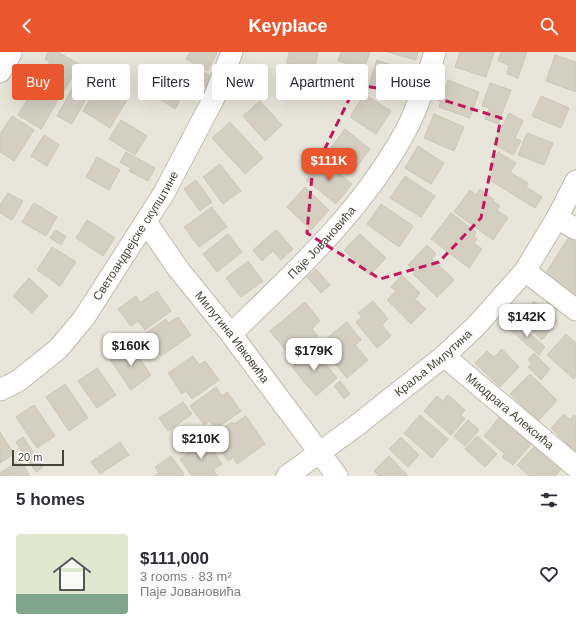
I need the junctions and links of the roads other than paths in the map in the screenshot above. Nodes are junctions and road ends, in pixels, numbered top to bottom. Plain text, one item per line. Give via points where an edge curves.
1 (232, 52) edge
2 (435, 52) edge
3 (11, 53) dead end
4 (0, 72) edge
5 (576, 181) edge
6 (557, 218) junction
7 (146, 222) junction
8 (576, 229) edge
9 (525, 271) junction
10 (576, 310) edge
11 (231, 334) junction
12 (444, 356) junction
13 (0, 390) edge
14 (320, 453) junction
15 (576, 467) edge
16 (287, 476) edge
17 (335, 476) edge

1 - 7 street, Светоандрејске скупштине via 214,98
2 - 11 street, Паје Јовановића via 406,131 366,192 321,245
3 - 4 street
5 - 6 street, Краља Милутина
6 - 8 street
6 - 9 street, Краља Милутина
7 - 11 street, Милутина Ивковића via 179,270
7 - 13 street, Светоандрејске скупштине via 112,276 58,349 34,369
9 - 10 street
9 - 12 street, Краља Милутина via 476,326
11 - 14 street, Милутина Ивковића
12 - 14 street, Краља Милутина
12 - 15 street, Миодрага Алексића
14 - 16 street, Краља Милутина
14 - 17 street, Милутина Ивковића

